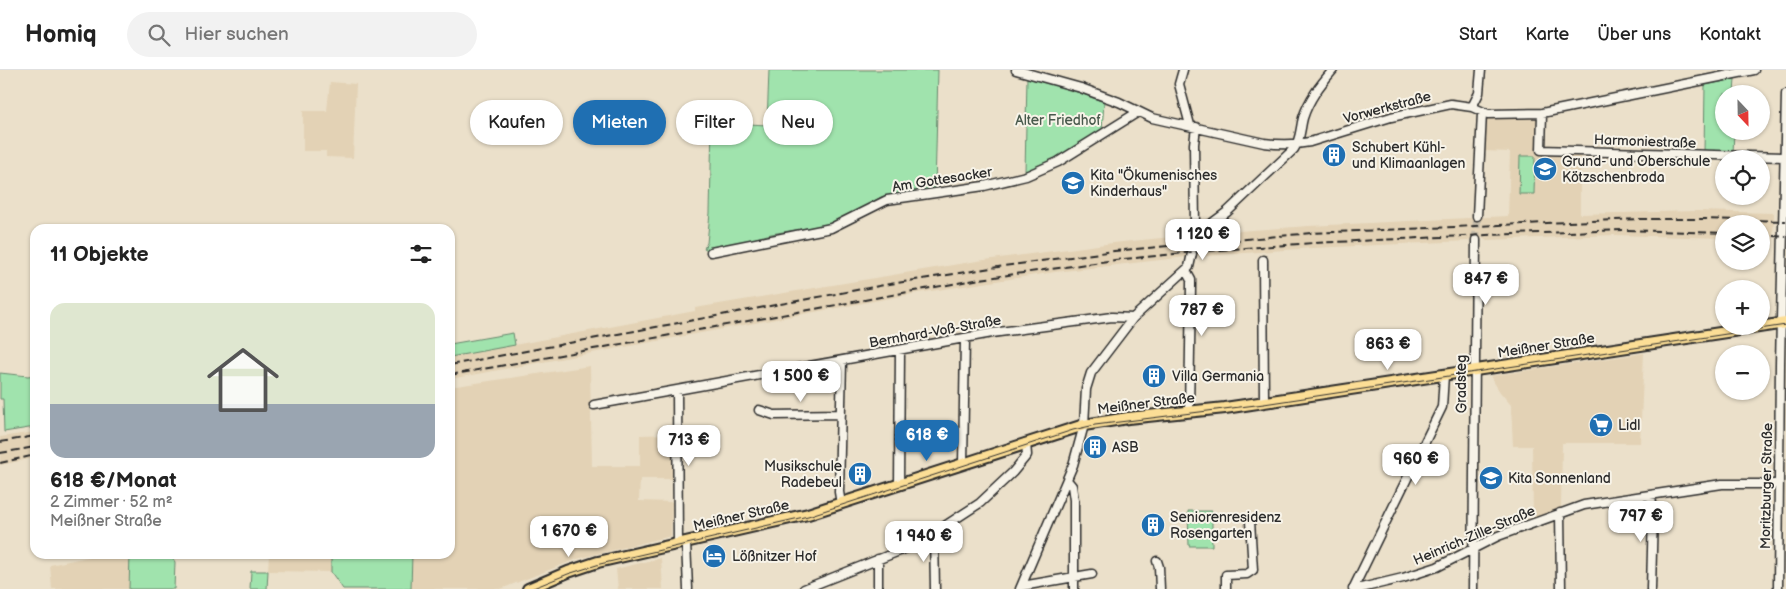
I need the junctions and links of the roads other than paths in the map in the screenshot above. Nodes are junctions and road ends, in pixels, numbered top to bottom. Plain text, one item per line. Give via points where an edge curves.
1 (1016, 70) edge
2 (1183, 70) edge
3 (1333, 70) edge
4 (1481, 70) edge
5 (1754, 70) edge
6 (1786, 94) edge
7 (1472, 107) junction
8 (1138, 112) junction
9 (1482, 113) junction
10 (1542, 113) junction
11 (1193, 126) junction
12 (1298, 144) junction
13 (1784, 157) junction
14 (1785, 188) edge
15 (1477, 216) tunnel mouth
16 (1197, 234) junction
17 (1476, 240) tunnel mouth
18 (710, 252) dead end
19 (1263, 260) dead end
20 (1186, 271) junction
21 (1133, 318) junction
22 (1784, 323) edge
23 (965, 339) junction
24 (900, 350) junction
25 (842, 361) junction
26 (1474, 370) junction
27 (1444, 375) junction
28 (678, 391) junction
29 (1264, 402) junction
30 (594, 405) dead end
31 (759, 410) dead end
32 (1189, 412) junction
33 (841, 414) junction
34 (1084, 425) junction
35 (1026, 443) junction
36 (963, 464) junction
37 (1067, 480) junction
38 (1778, 484) junction
39 (899, 485) junction
40 (1651, 495) junction
41 (841, 504) junction
42 (1560, 513) junction
43 (1250, 521) dead end
44 (934, 533) junction
45 (1778, 535) junction
46 (1786, 538) edge
47 (682, 543) junction
48 (1473, 548) junction
49 (878, 560) junction
50 (1157, 561) dead end
51 (1092, 574) dead end
52 (1074, 577) junction
53 (1021, 588) edge
54 (528, 589) edge
55 (688, 589) edge
56 (805, 589) edge
57 (878, 589) edge
58 (935, 589) edge
59 (1074, 589) edge
60 (1160, 589) edge
61 (1226, 589) edge
62 (1353, 589) edge
63 (1357, 589) edge
64 (1473, 589) edge
65 (1560, 589) edge
66 (1651, 589) edge
67 (1778, 589) edge

1 - 8 street via 1080,88
2 - 11 street via 1179,84
3 - 12 street via 1309,102
4 - 7 street via 1479,94
5 - 10 street
6 - 13 street, Moritzburger Straße
7 - 9 street, Vorwerkstraße
7 - 12 street, Vorwerkstraße via 1451,104 1399,115
8 - 11 street
8 - 18 street, Am Gottesacker via 1058,162 1026,176 984,186 887,200 831,228
9 - 10 street
9 - 15 street
10 - 13 street, Harmoniestraße via 1541,150
11 - 12 street via 1264,143
11 - 16 street
12 - 16 street via 1233,206
13 - 14 street, Moritzburger Straße
14 - 22 street, Moritzburger Straße
16 - 20 street via 1191,264
17 - 26 street, Gradsteg
19 - 29 street
20 - 21 street
20 - 32 street via 1191,280
21 - 23 street, Bernhard-Voß-Straße via 1112,317
21 - 34 street via 1091,373 1086,389
22 - 26 main road, Meißner Straße
22 - 38 street, Moritzburger Straße
23 - 24 street, Bernhard-Voß-Straße
23 - 36 street
24 - 25 street, Bernhard-Voß-Straße
24 - 39 street
25 - 28 street, Bernhard-Voß-Straße
25 - 33 street
26 - 27 main road, Meißner Straße
26 - 48 street, Gradsteg
27 - 29 main road, Meißner Straße
27 - 62 street via 1442,407
28 - 30 street, Bernhard-Voß-Straße
28 - 47 street
29 - 32 main road, Meißner Straße
31 - 33 street via 774,415
32 - 34 main road, Meißner Straße
33 - 41 street
34 - 35 main road, Meißner Straße
34 - 37 street
35 - 36 main road, Meißner Straße
35 - 44 street via 1027,455 1013,472 980,503
36 - 39 main road, Meißner Straße
37 - 52 street via 1072,486 1074,500
37 - 53 street
38 - 40 street, Heinrich-Zille-Straße via 1722,484
38 - 45 street, Moritzburger Straße
39 - 41 main road, Meißner Straße
40 - 42 street, Heinrich-Zille-Straße via 1584,504
40 - 66 street
41 - 47 main road, Meißner Straße
42 - 48 street, Heinrich-Zille-Straße
42 - 65 street
43 - 61 street via 1253,570 1247,574 1226,575
44 - 49 street via 911,547
44 - 58 street
45 - 46 street
45 - 67 street, Moritzburger Straße
47 - 54 main road, Meißner Straße via 583,567
47 - 55 street
48 - 63 street, Heinrich-Zille-Straße via 1431,569
48 - 64 street, Gradsteg
49 - 56 street
49 - 57 street
50 - 60 street
51 - 52 street
52 - 53 street
52 - 59 street

